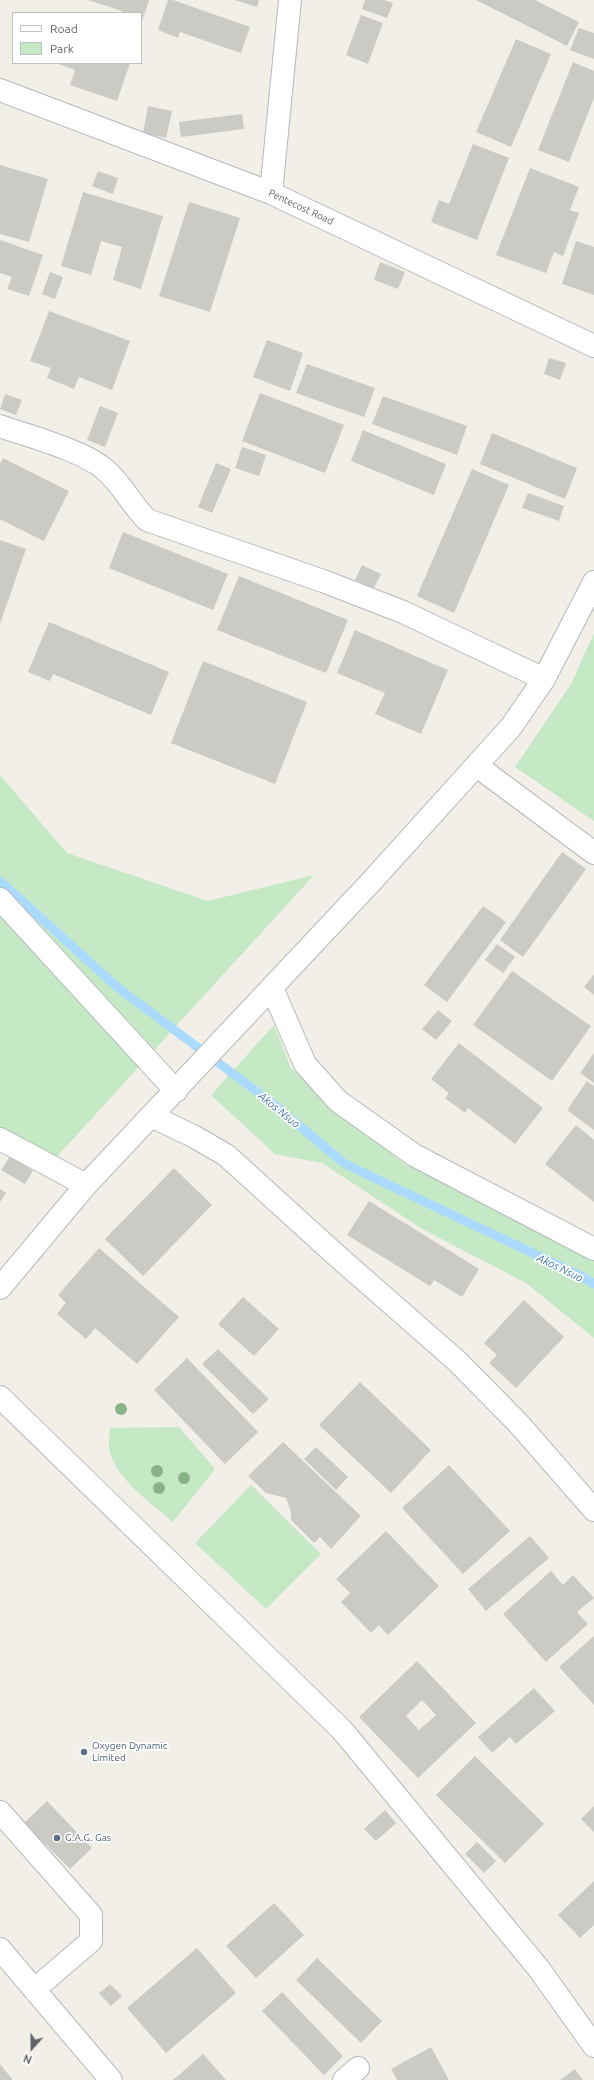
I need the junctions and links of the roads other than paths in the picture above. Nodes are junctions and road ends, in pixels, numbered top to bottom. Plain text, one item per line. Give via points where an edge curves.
1 (290, 0) edge
2 (0, 90) edge
3 (271, 193) junction
4 (594, 346) edge
5 (0, 426) edge
6 (594, 582) edge
7 (544, 679) junction
8 (477, 766) junction
9 (594, 853) edge
10 (0, 899) edge
11 (272, 988) junction
12 (182, 1084) junction
13 (151, 1116) junction
14 (0, 1139) edge
15 (86, 1185) junction
16 (594, 1249) edge
17 (0, 1288) edge
18 (0, 1398) edge
19 (594, 1510) edge
20 (0, 1812) edge
21 (0, 1948) edge
22 (35, 1989) junction
23 (594, 2046) edge
24 (111, 2080) edge

1 - 3 street
2 - 3 street, Pentecost Road
3 - 4 street, Pentecost Road
5 - 7 street via 92,460 115,480 147,520 403,612
6 - 7 street
7 - 8 street via 511,727
8 - 9 street
8 - 11 street
10 - 12 street
11 - 12 street
11 - 16 street via 305,1064 338,1101 414,1155
12 - 13 street
13 - 15 street
13 - 19 street via 226,1155 458,1362 518,1423
14 - 15 street
15 - 17 street
18 - 23 street via 342,1730 538,1969
20 - 22 street via 91,1915 91,1941
21 - 22 street
22 - 24 street

